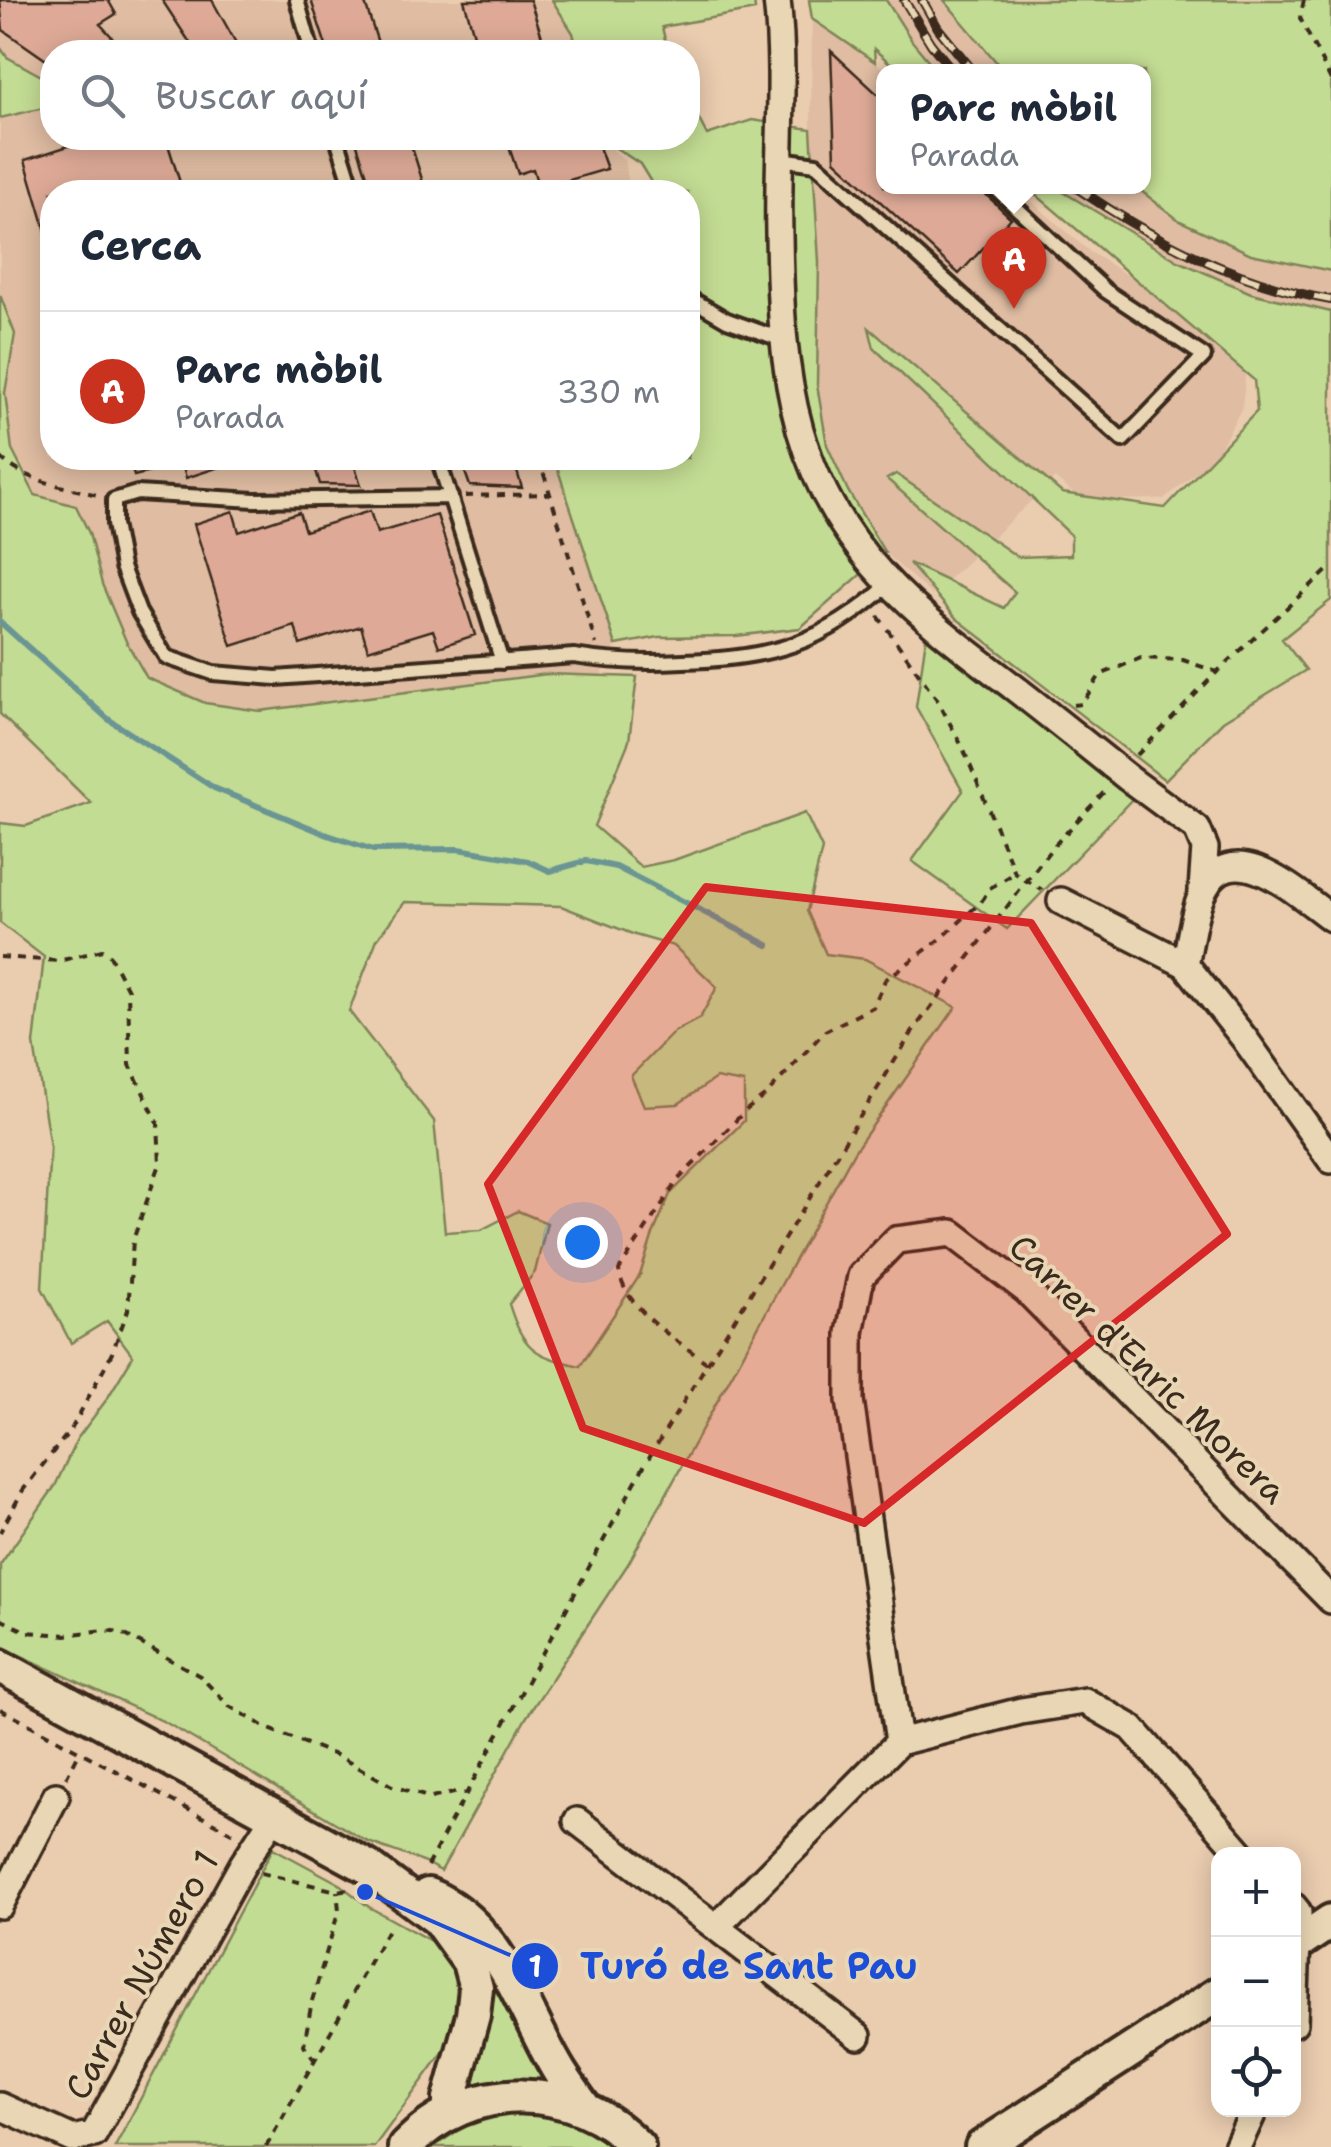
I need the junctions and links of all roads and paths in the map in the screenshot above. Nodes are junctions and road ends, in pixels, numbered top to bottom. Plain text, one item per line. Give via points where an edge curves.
1 (298, 0) edge
2 (777, 0) edge
3 (1304, 0) edge
4 (309, 40) edge
5 (1331, 80) edge
6 (341, 150) edge
7 (781, 159) junction
8 (350, 180) edge
9 (1002, 194) edge
10 (700, 304) edge
11 (783, 340) junction
12 (0, 457) edge
13 (442, 470) edge
14 (543, 470) edge
15 (550, 494) junction
16 (450, 496) junction
17 (114, 500) junction
18 (1331, 567) edge
19 (882, 591) junction
20 (601, 661) junction
21 (502, 662) junction
22 (1217, 672) junction
23 (1058, 711) junction
24 (1122, 774) junction
25 (1015, 872) junction
26 (1027, 882) junction
27 (1202, 895) junction
28 (1062, 901) dead end
29 (1331, 918) edge
30 (0, 957) edge
31 (1185, 964) junction
32 (1331, 1160) edge
33 (707, 1362) junction
34 (0, 1532) edge
35 (1331, 1600) edge
36 (0, 1619) edge
37 (0, 1666) edge
38 (0, 1709) edge
39 (899, 1742) junction
40 (80, 1751) junction
41 (465, 1794) junction
42 (56, 1796) joint
43 (274, 1815) junction
44 (578, 1821) dead end
45 (237, 1834) dead end
46 (1235, 1847) edge
47 (426, 1866) dead end
48 (275, 1878) dead end
49 (386, 1878) junction
50 (0, 1906) edge
51 (1331, 1921) edge
52 (392, 1924) dead end
53 (716, 1926) junction
54 (1301, 1941) edge
55 (1211, 1999) edge
56 (858, 2036) dead end
57 (315, 2061) junction
58 (0, 2106) edge
59 (585, 2109) junction
60 (450, 2113) junction
61 (1251, 2117) edge
62 (266, 2147) edge
63 (406, 2147) edge
64 (638, 2147) edge
65 (982, 2147) edge
66 (1238, 2147) edge

1 - 4 lane
2 - 7 street
3 - 5 path via 1300,18
6 - 8 lane
7 - 9 lane via 816,164 1123,440 1204,356 1106,291
7 - 11 street
10 - 11 lane
11 - 19 street via 800,431 821,486
12 - 17 path via 56,486
13 - 16 lane
14 - 15 path
15 - 16 path
15 - 20 path
16 - 17 lane via 255,500 136,493
16 - 21 lane
17 - 21 lane via 122,567 166,657 213,673 276,678
18 - 22 path
19 - 20 lane via 825,633 768,654
19 - 23 street
19 - 25 path via 874,610 938,700
20 - 21 lane via 574,656
22 - 23 path via 1183,660 1141,658 1100,675 1082,704
22 - 24 path
23 - 24 street
24 - 26 path
24 - 27 street via 1203,838
25 - 26 path
25 - 33 path via 885,980 872,1007 825,1031 745,1111 678,1180 618,1270 647,1319
26 - 33 path via 916,1028
27 - 29 street via 1218,872 1246,866
27 - 31 street
28 - 31 street
30 - 34 path via 59,961 102,950 110,956 128,990 130,1065 158,1123 160,1164 134,1240 128,1310 112,1353 72,1428
31 - 32 street
33 - 41 path
35 - 39 street, Carrer d'Enric Morera via 1026,1290 952,1233 896,1240 861,1276 850,1333 850,1400
36 - 41 path via 27,1632 120,1632 200,1676 229,1706 269,1729 392,1786 431,1798
37 - 43 street
38 - 40 path
39 - 46 street via 1085,1701 1132,1728
39 - 53 street
40 - 42 path
40 - 45 path
41 - 47 path
42 - 50 street
43 - 49 street
43 - 58 street, Carrer Número 1 via 94,2134 73,2138
44 - 53 street
48 - 57 path via 337,1890 339,1910 304,2045
49 - 59 street via 448,1904 474,1924
49 - 60 street via 438,1919 469,1962 476,1988 473,2015
51 - 54 street
52 - 57 path
53 - 56 street
55 - 65 street
57 - 62 path
59 - 60 street via 522,2095
59 - 64 street
60 - 63 street
61 - 66 street

